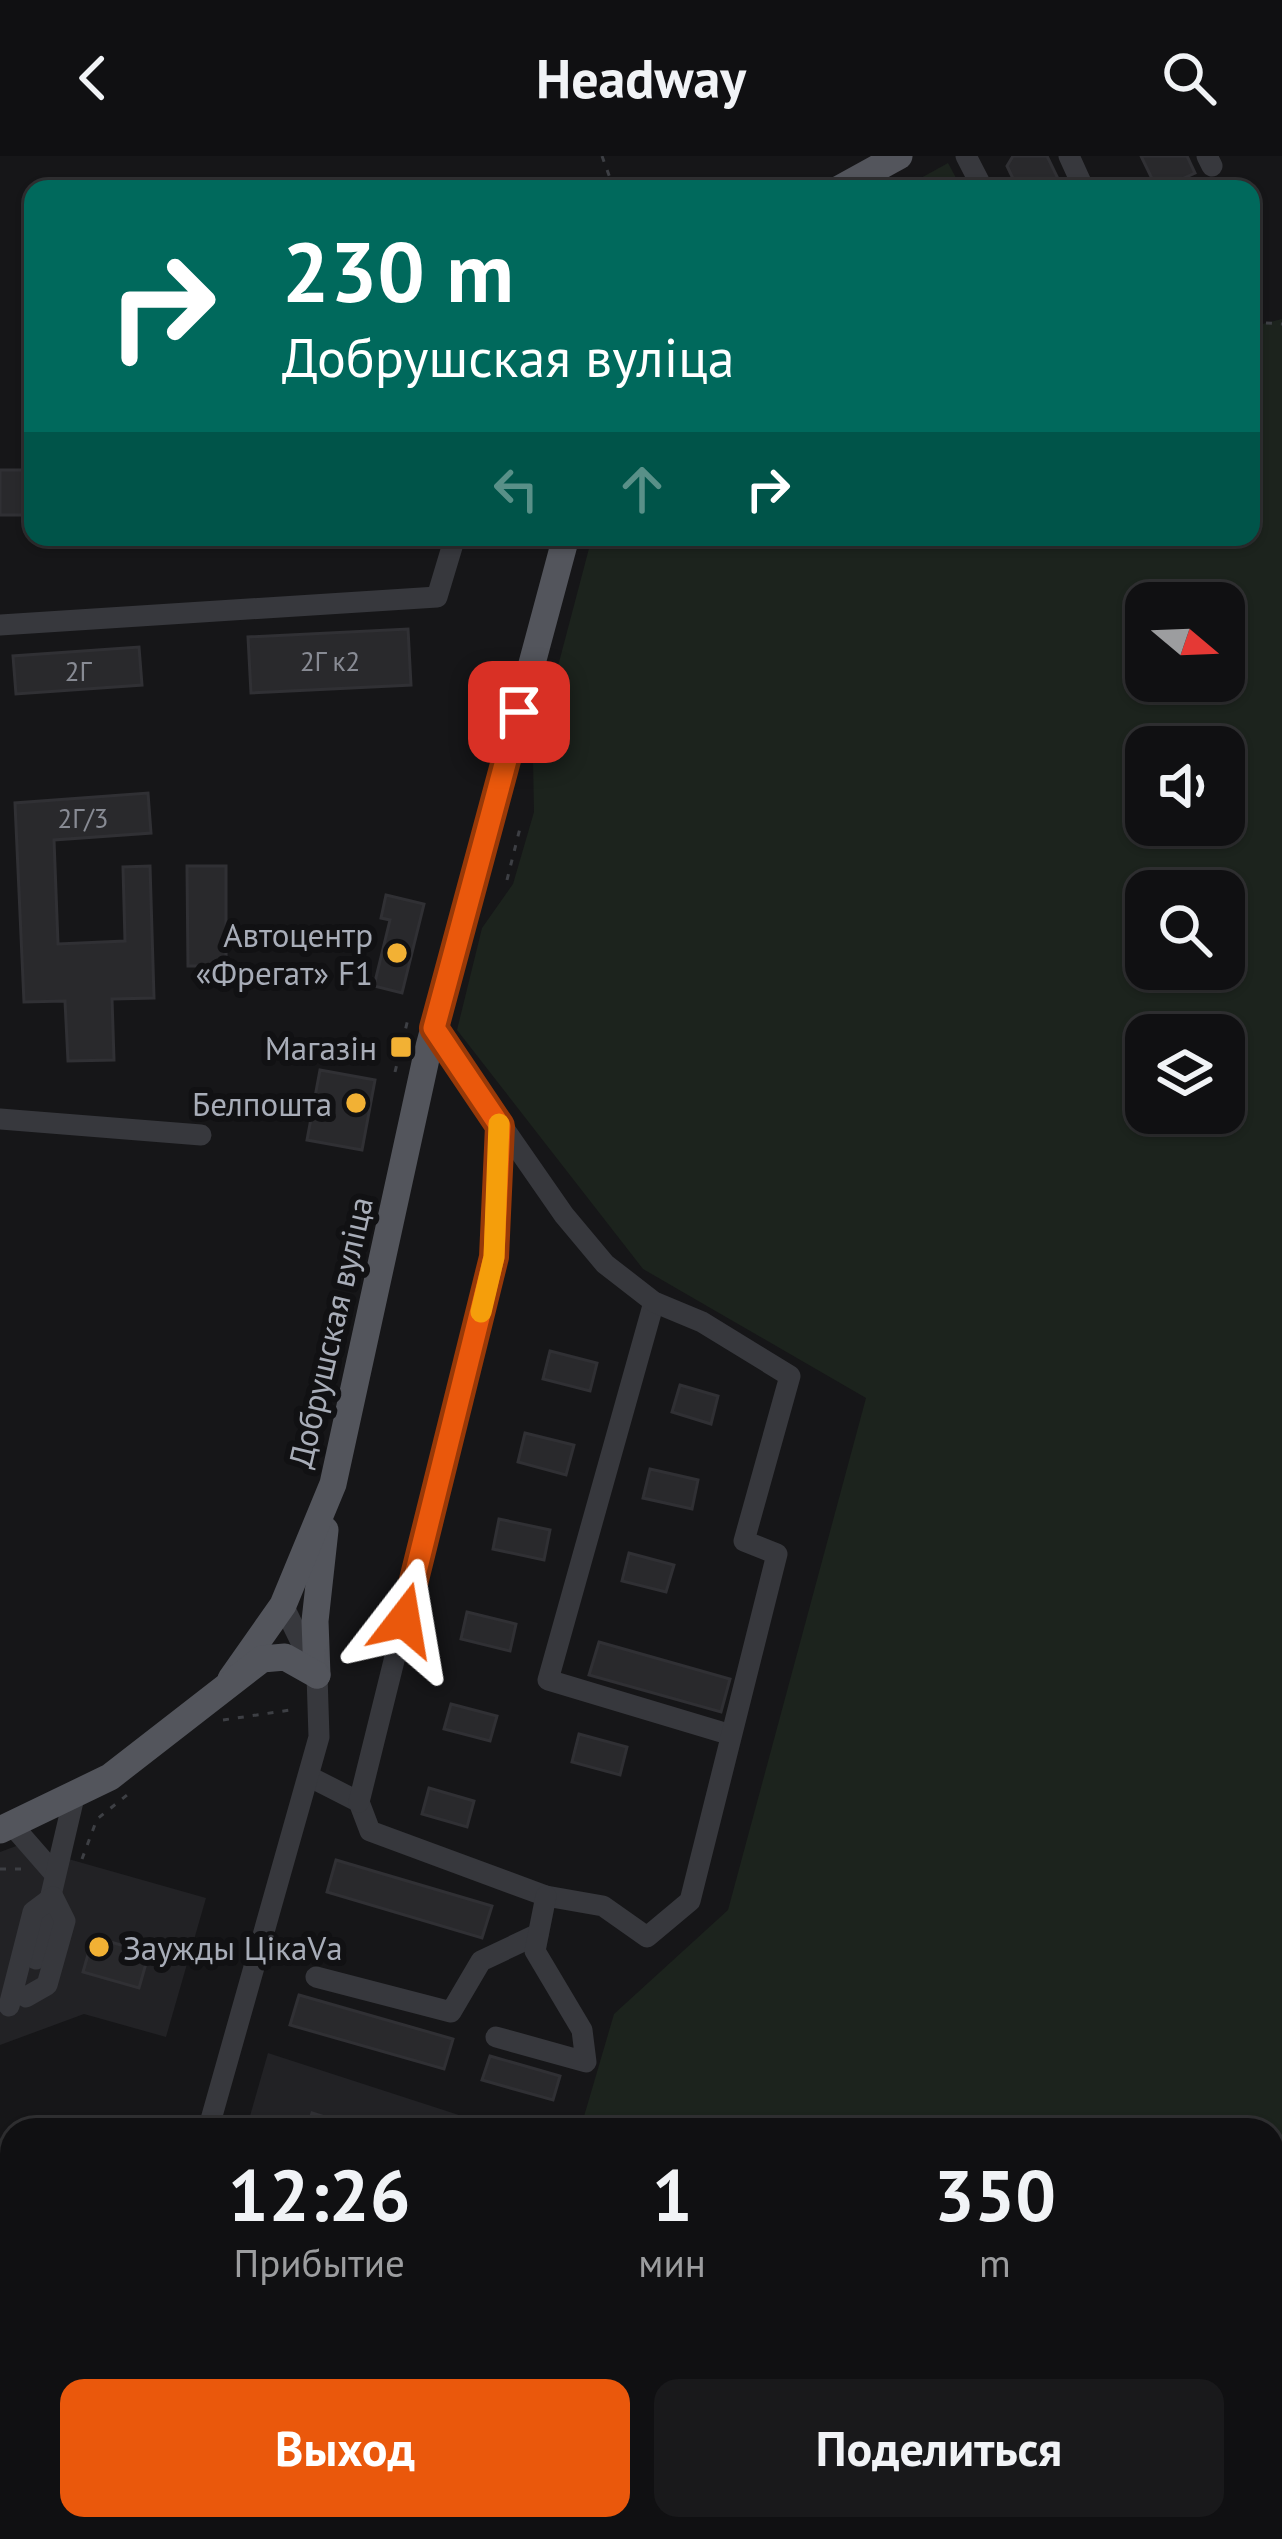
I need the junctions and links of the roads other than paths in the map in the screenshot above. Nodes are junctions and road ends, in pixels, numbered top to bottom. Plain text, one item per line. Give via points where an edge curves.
1 (898, 156) edge
2 (855, 180) edge
3 (452, 546) edge
4 (563, 546) edge
5 (0, 625) edge
6 (421, 1024) junction
7 (0, 1120) edge
8 (500, 1126) junction
9 (201, 1135) dead end
10 (654, 1302) junction
11 (333, 1484) junction
12 (283, 1604) junction
13 (317, 1676) junction
14 (232, 1678) junction
15 (728, 1734) junction
16 (310, 1777) junction
17 (74, 1797) junction
18 (359, 1802) junction
19 (6, 1828) edge
20 (43, 1872) junction
21 (547, 1896) junction
22 (53, 1897) junction
23 (538, 1934) junction
24 (316, 1977) dead end
25 (12, 2004) edge
26 (496, 2037) dead end
27 (211, 2118) edge

1 - 2 main road
3 - 5 street via 437,597
4 - 6 main road, Добрушская вуліца
6 - 8 street
6 - 11 main road, Добрушская вуліца
7 - 9 street
8 - 10 street via 605,1264
8 - 18 street via 494,1257
10 - 15 street via 790,1376 744,1541 777,1554
10 - 15 street via 548,1680
11 - 12 main road, Добрушская вуліца
11 - 13 main road via 315,1621
12 - 13 street
12 - 14 main road, Добрушская вуліца
13 - 14 main road via 285,1657 262,1659
13 - 16 street via 321,1721
14 - 17 main road via 169,1735
15 - 21 street via 690,1900 647,1937 603,1906
16 - 18 street
16 - 27 street
17 - 19 main road
17 - 20 street
18 - 21 street via 370,1831
19 - 20 street
20 - 22 street
21 - 23 street
22 - 25 street via 33,1912
22 - 25 street via 65,1921 46,1984
23 - 24 street via 481,1961 451,2012
23 - 26 street via 535,1951 582,2030 586,2062

